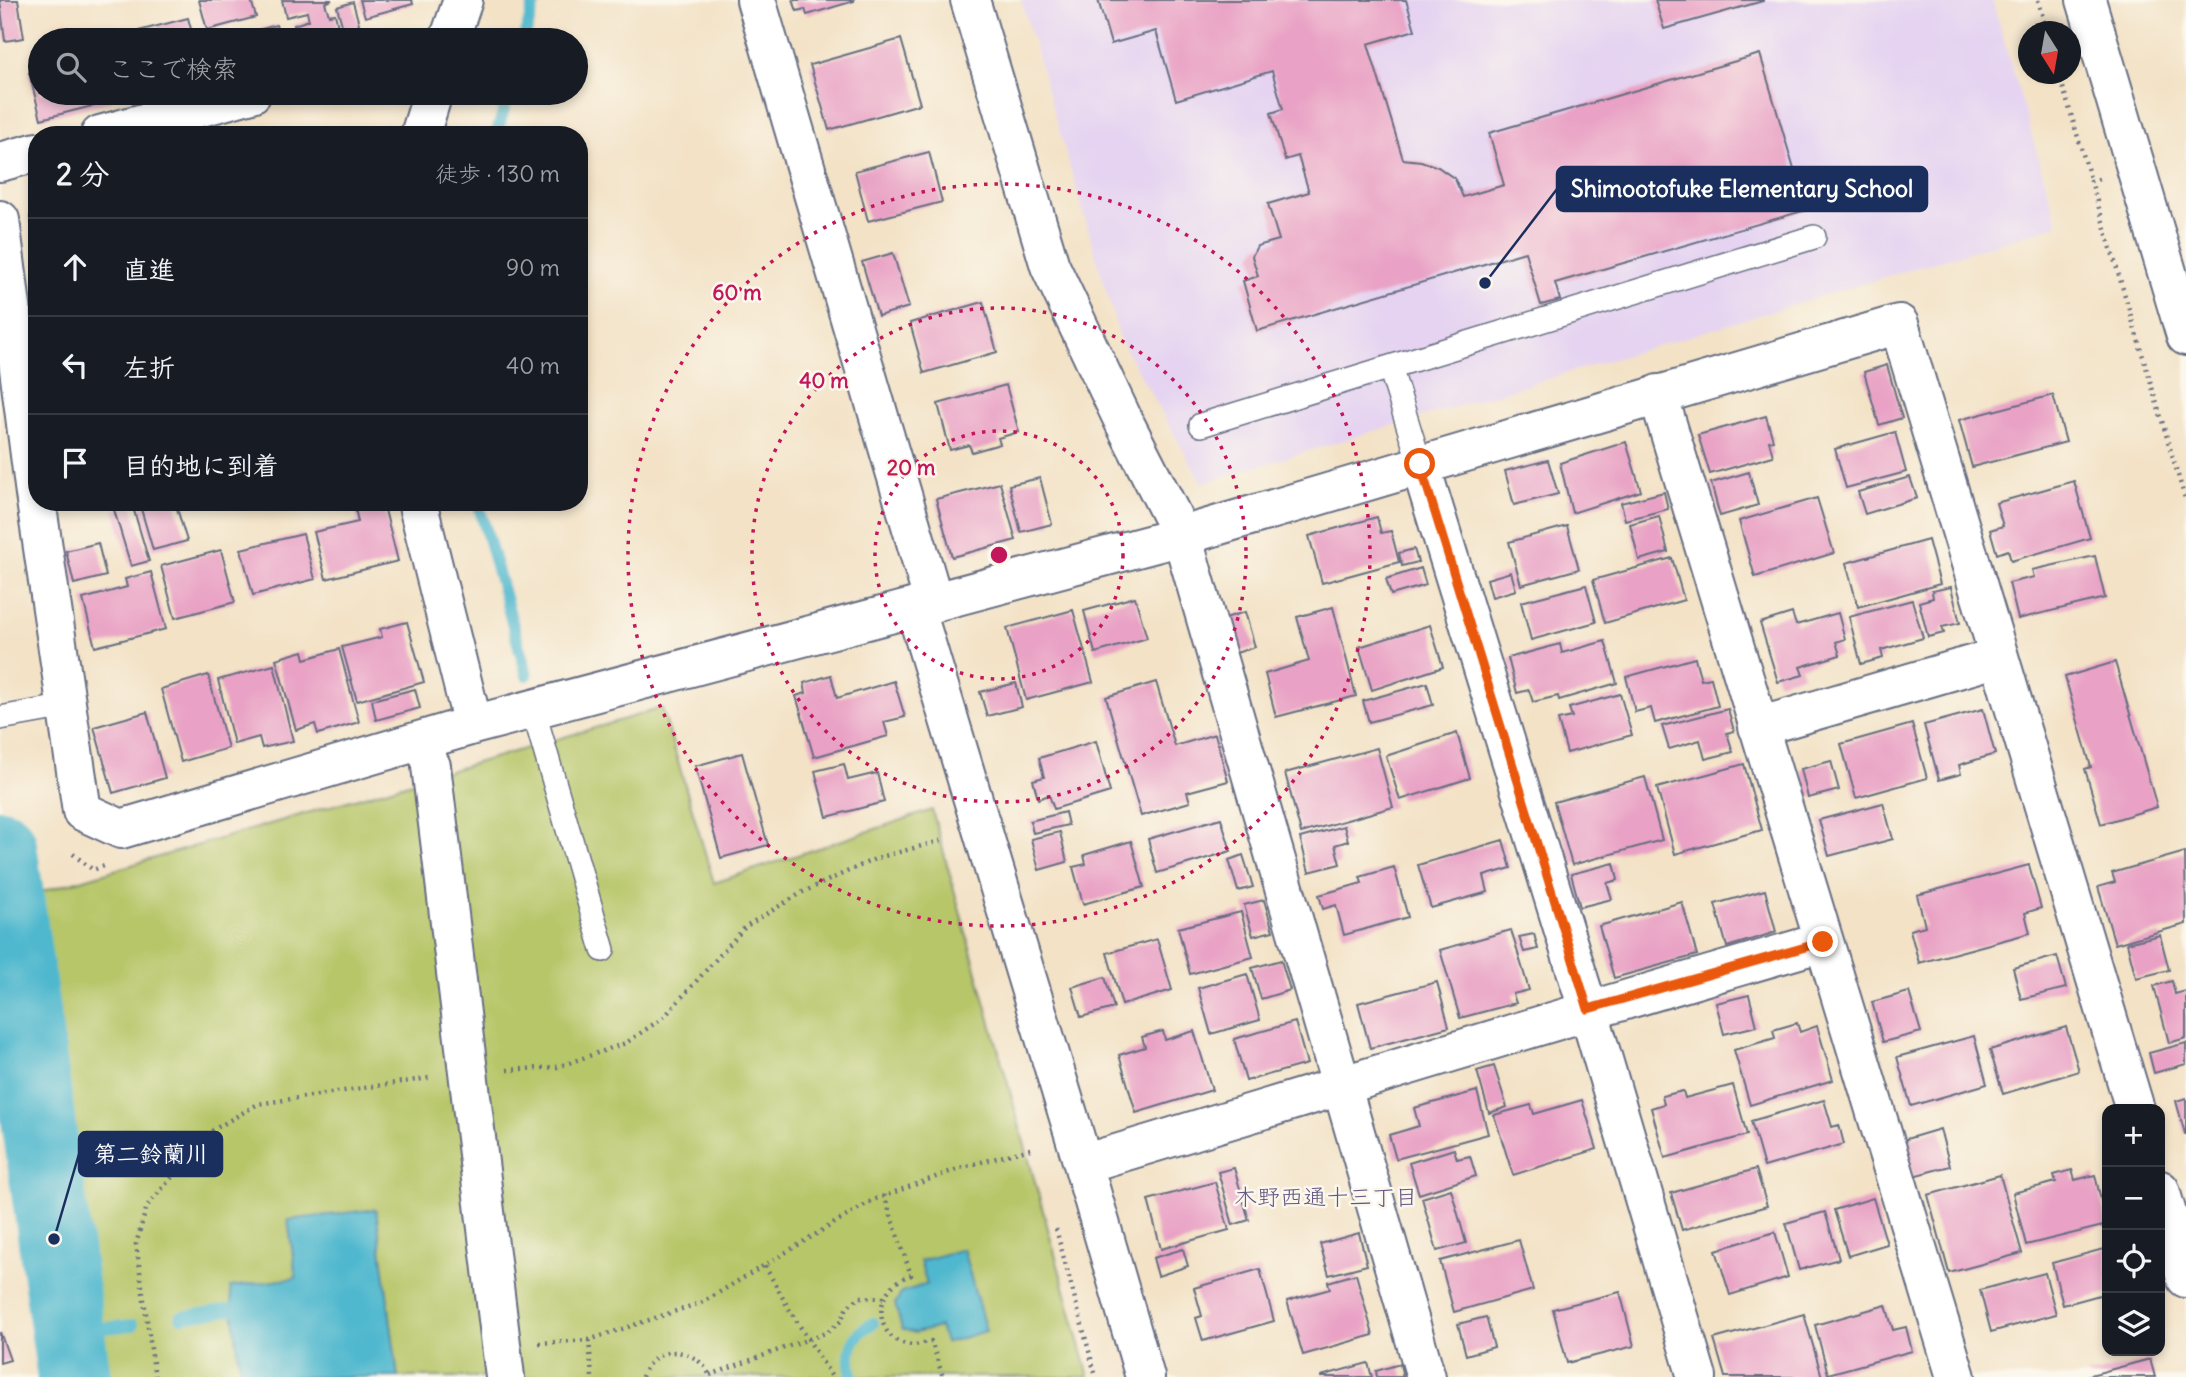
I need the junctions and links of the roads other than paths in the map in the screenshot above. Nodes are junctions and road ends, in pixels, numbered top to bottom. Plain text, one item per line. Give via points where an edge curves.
1 (463, 0) edge
2 (756, 0) edge
3 (970, 0) edge
4 (2086, 0) edge
5 (452, 28) edge
6 (209, 105) edge
7 (429, 105) edge
8 (133, 126) edge
9 (423, 126) edge
10 (28, 154) edge
11 (0, 162) edge
12 (0, 220) edge
13 (1814, 237) dead end
14 (2186, 336) edge
15 (1390, 367) junction
16 (1658, 394) junction
17 (1201, 425) dead end
18 (28, 433) edge
19 (1420, 464) junction
20 (38, 511) edge
21 (419, 511) edge
22 (1182, 536) junction
23 (925, 605) junction
24 (1999, 657) junction
25 (66, 706) junction
26 (533, 709) junction
27 (10, 716) edge
28 (473, 725) junction
29 (1758, 727) junction
30 (431, 766) dead end
31 (1823, 942) junction
32 (603, 950) dead end
33 (1588, 1009) junction
34 (1341, 1087) junction
35 (2133, 1104) edge
36 (1083, 1164) junction
37 (2165, 1207) edge
38 (2186, 1278) edge
39 (503, 1362) edge
40 (1145, 1377) edge
41 (1426, 1377) edge
42 (1697, 1377) edge
43 (1956, 1377) edge

1 - 5 street
2 - 23 street
3 - 22 street via 1050,266
4 - 14 street
6 - 8 street
7 - 9 street
10 - 11 street
12 - 18 street
13 - 15 lane
15 - 17 lane
15 - 19 lane
16 - 19 street
16 - 24 street via 1899,324
16 - 29 street
19 - 22 street
19 - 33 street
20 - 25 street
21 - 28 street
22 - 23 street
22 - 34 street
23 - 26 street
23 - 36 street
24 - 29 street
24 - 35 street
25 - 27 lane
25 - 28 street via 82,811 121,829
26 - 28 street
26 - 32 lane
29 - 31 street
30 - 39 street
31 - 33 street
31 - 43 street
33 - 34 street
33 - 42 street
34 - 36 street
34 - 41 street
36 - 40 street
37 - 38 street

